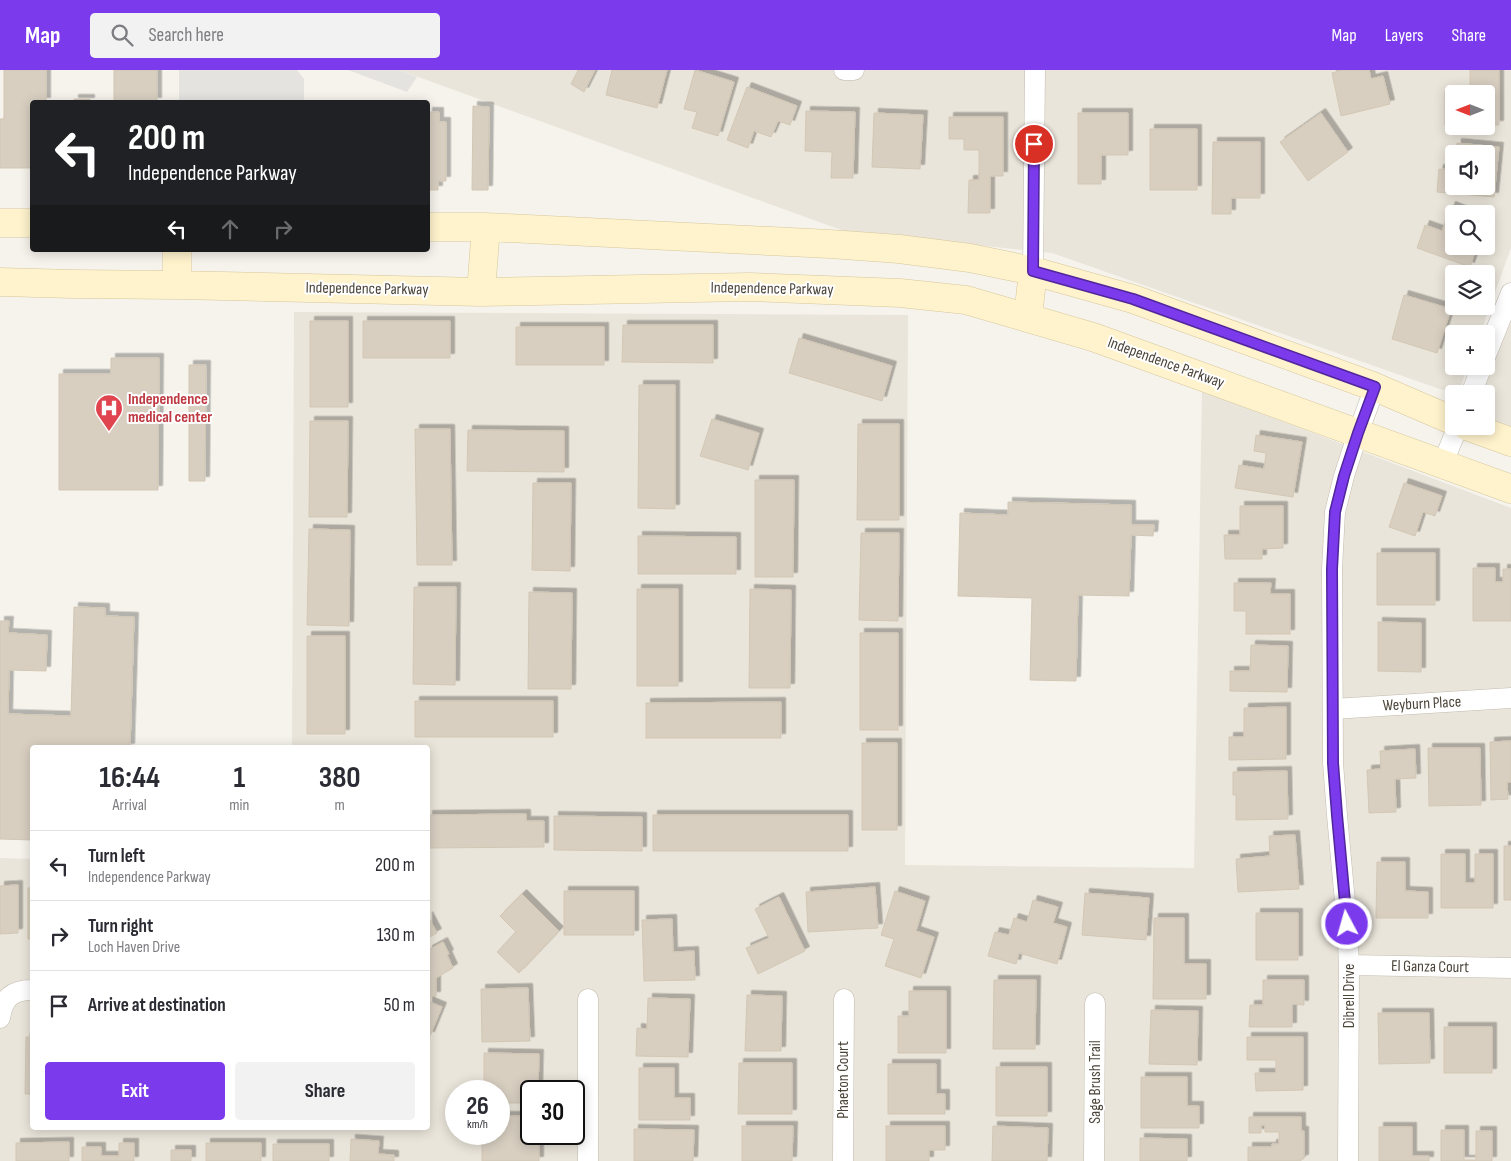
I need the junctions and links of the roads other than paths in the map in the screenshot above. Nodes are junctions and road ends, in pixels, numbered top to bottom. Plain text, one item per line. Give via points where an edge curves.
1 (844, 70) edge
2 (854, 70) edge
3 (1035, 70) edge
4 (0, 223) edge
5 (30, 223) edge
6 (430, 227) edge
7 (486, 227) junction
8 (177, 252) edge
9 (1033, 271) junction
10 (0, 282) edge
11 (177, 285) junction
12 (481, 292) junction
13 (1511, 293) edge
14 (1028, 318) junction
15 (1495, 333) edge
16 (1375, 387) junction
17 (1445, 417) edge
18 (1358, 433) junction
19 (1454, 435) edge
20 (1492, 435) edge
21 (1511, 442) edge
22 (1443, 464) junction
23 (1511, 489) edge
24 (1511, 698) edge
25 (1333, 709) junction
26 (1349, 965) junction
27 (1511, 968) edge
28 (30, 990) edge
29 (588, 999) dead end
30 (844, 1000) dead end
31 (1095, 1003) dead end
32 (0, 1018) edge
33 (588, 1161) edge
34 (843, 1161) edge
35 (1094, 1161) edge
36 (1348, 1161) edge

1 - 2 street
3 - 9 street
4 - 5 main road
6 - 7 main road
7 - 9 main road via 899,249 970,258
7 - 12 main road
8 - 11 main road
9 - 14 main road
9 - 16 main road via 1133,299
10 - 11 main road, Independence Parkway
11 - 12 main road, Independence Parkway
12 - 14 main road, Independence Parkway via 749,287 900,293 966,300
13 - 15 street
14 - 18 main road, Independence Parkway via 1093,336
16 - 17 main road
16 - 18 street, Dibrell Drive
18 - 22 main road, Independence Parkway
18 - 25 street, Dibrell Drive via 1335,512
19 - 22 street
20 - 21 main road
22 - 23 main road, Independence Parkway
24 - 25 street, Weyburn Place
25 - 26 street, Dibrell Drive via 1334,772
26 - 27 street, El Ganza Court
26 - 36 street, Dibrell Drive
28 - 32 street via 7,998
29 - 33 street
30 - 34 street, Phaeton Court
31 - 35 street, Sage Brush Trail

